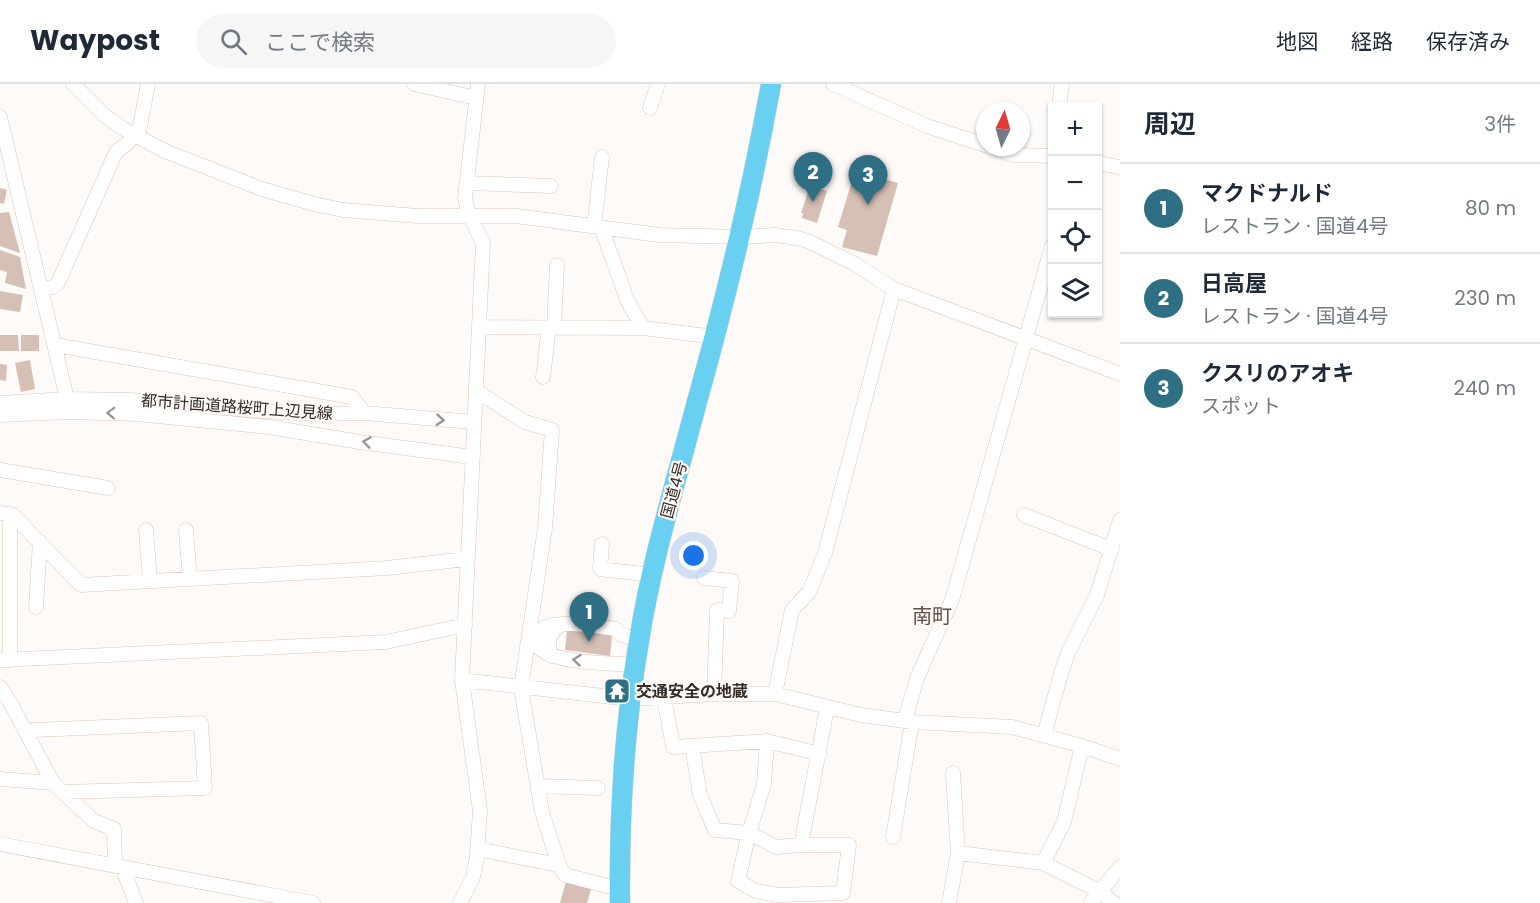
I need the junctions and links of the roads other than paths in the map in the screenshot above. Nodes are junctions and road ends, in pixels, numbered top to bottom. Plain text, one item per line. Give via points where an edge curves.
1 (73, 84) edge
2 (148, 84) edge
3 (414, 84) edge
4 (658, 84) edge
5 (771, 84) edge
6 (1062, 84) edge
7 (841, 86) edge
8 (477, 91) edge
9 (1060, 102) edge
10 (650, 108) dead end
11 (0, 117) edge
12 (135, 135) junction
13 (976, 143) edge
14 (1030, 155) edge
15 (1048, 156) edge
16 (602, 157) dead end
17 (1102, 164) edge
18 (1120, 167) edge
19 (467, 183) junction
20 (551, 186) dead end
21 (470, 215) junction
22 (597, 227) junction
23 (741, 237) junction
24 (1048, 262) edge
25 (557, 265) dead end
26 (42, 289) junction
27 (894, 289) junction
28 (479, 327) junction
29 (552, 327) junction
30 (643, 328) junction
31 (715, 337) junction
32 (1025, 337) junction
33 (55, 345) junction
34 (1120, 374) edge
35 (543, 377) dead end
36 (476, 391) junction
37 (0, 403) edge
38 (69, 405) junction
39 (364, 413) junction
40 (0, 415) edge
41 (474, 422) junction
42 (472, 457) junction
43 (0, 470) edge
44 (108, 489) dead end
45 (5, 513) edge
46 (1024, 514) dead end
47 (1120, 520) edge
48 (146, 530) dead end
49 (186, 530) dead end
50 (40, 542) junction
51 (602, 544) dead end
52 (1111, 549) junction
53 (466, 559) junction
54 (652, 575) junction
55 (704, 578) dead end
56 (190, 579) junction
57 (150, 581) junction
58 (36, 607) dead end
59 (465, 625) junction
60 (639, 640) junction
61 (5, 660) edge
62 (635, 665) junction
63 (462, 680) junction
64 (0, 687) edge
65 (521, 688) junction
66 (714, 694) junction
67 (775, 694) junction
68 (664, 697) junction
69 (630, 699) junction
70 (827, 708) junction
71 (908, 721) junction
72 (34, 730) dead end
73 (1044, 735) junction
74 (767, 741) junction
75 (692, 746) junction
76 (1083, 746) junction
77 (819, 754) junction
78 (1120, 759) edge
79 (953, 773) dead end
80 (0, 779) edge
81 (538, 786) junction
82 (58, 788) junction
83 (598, 788) dead end
84 (749, 833) junction
85 (893, 837) dead end
86 (0, 844) edge
87 (801, 845) junction
88 (477, 849) junction
89 (958, 853) junction
90 (1043, 863) junction
91 (560, 865) junction
92 (118, 867) junction
93 (1120, 867) edge
94 (607, 886) dead end
95 (1101, 892) junction
96 (136, 903) edge
97 (313, 903) edge
98 (460, 903) edge
99 (620, 903) edge
100 (949, 903) edge
101 (1091, 903) edge
102 (1114, 903) edge

1 - 12 street via 104,114
2 - 12 street
3 - 8 street
4 - 10 street
5 - 23 highway, 国道4号
6 - 9 street
7 - 13 street via 927,126
8 - 19 street
11 - 26 street
12 - 21 street via 220,173 314,204 418,216
12 - 26 street via 116,152 58,283
14 - 15 street
16 - 22 street
17 - 18 street
19 - 20 street
19 - 21 street via 465,198
21 - 22 street via 516,216
21 - 28 street via 483,243
22 - 23 street via 659,235
22 - 30 street
23 - 27 street via 775,235 808,241
23 - 31 highway, 国道4号
24 - 32 street
25 - 29 street
26 - 33 street
27 - 32 street
27 - 67 street via 825,553 809,592 792,610
28 - 29 street
28 - 36 street
29 - 30 street
29 - 35 street
30 - 31 street
31 - 54 highway, 国道4号
32 - 34 street
32 - 71 street via 952,600 917,678
33 - 38 street
33 - 39 street via 352,397
36 - 41 street
36 - 65 street via 525,422 552,430 545,528
37 - 38 street, 都市計画道路桜町上辺見線
38 - 39 street, 都市計画道路桜町上辺見線 via 130,400 316,414
38 - 40 street, 都市計画道路桜町上辺見線
42 -> 38 street, 都市計画道路桜町上辺見線 via 270,427
39 -> 41 street, 都市計画道路桜町上辺見線
41 - 42 street
42 - 53 street
43 - 44 street
45 - 50 street via 13,515
45 - 61 street
46 - 52 street
47 - 52 street
48 - 57 street
49 - 56 street
50 - 57 street via 81,585
50 - 58 street
51 - 54 street via 600,569
52 - 73 street via 1097,595 1068,653
53 - 56 street via 387,568
53 - 59 street
54 - 60 highway, 国道4号
55 - 66 street via 732,581 729,611 717,610
56 - 57 street
59 - 61 street via 386,642
59 - 63 street
60 - 62 highway, 国道4号
62 -> 60 street via 551,656 539,648 538,636 548,625 563,624 616,629
62 - 69 highway, 国道4号
63 - 65 street
63 - 88 street via 480,811
64 - 82 street
65 - 69 street
65 - 81 street
66 - 67 street
66 - 68 street
67 - 70 street
68 - 69 street
68 - 75 street via 672,747
69 - 99 highway, 国道4号 via 622,794
70 - 71 street
70 - 77 street
71 - 73 street via 1012,728
71 - 85 street
72 - 82 street via 201,723 205,788
73 - 76 street
74 - 75 street
74 - 77 street
74 - 84 street via 764,784
75 - 84 street via 700,795 715,830
76 - 78 street
76 - 90 street via 1064,822
77 - 87 street
79 - 89 street
80 - 82 street
81 - 83 street
81 - 91 street via 542,812
82 - 92 street via 94,822 114,829
84 - 87 street via 776,847
84 - 87 street via 738,881 756,891 778,895 843,893 849,845
86 - 92 street
88 - 91 street
88 - 98 street via 472,877
89 - 90 street
89 - 100 street
90 - 95 street
91 - 94 street via 565,875
92 - 96 street
92 - 97 street
93 - 95 street
95 - 101 street
95 - 102 street

